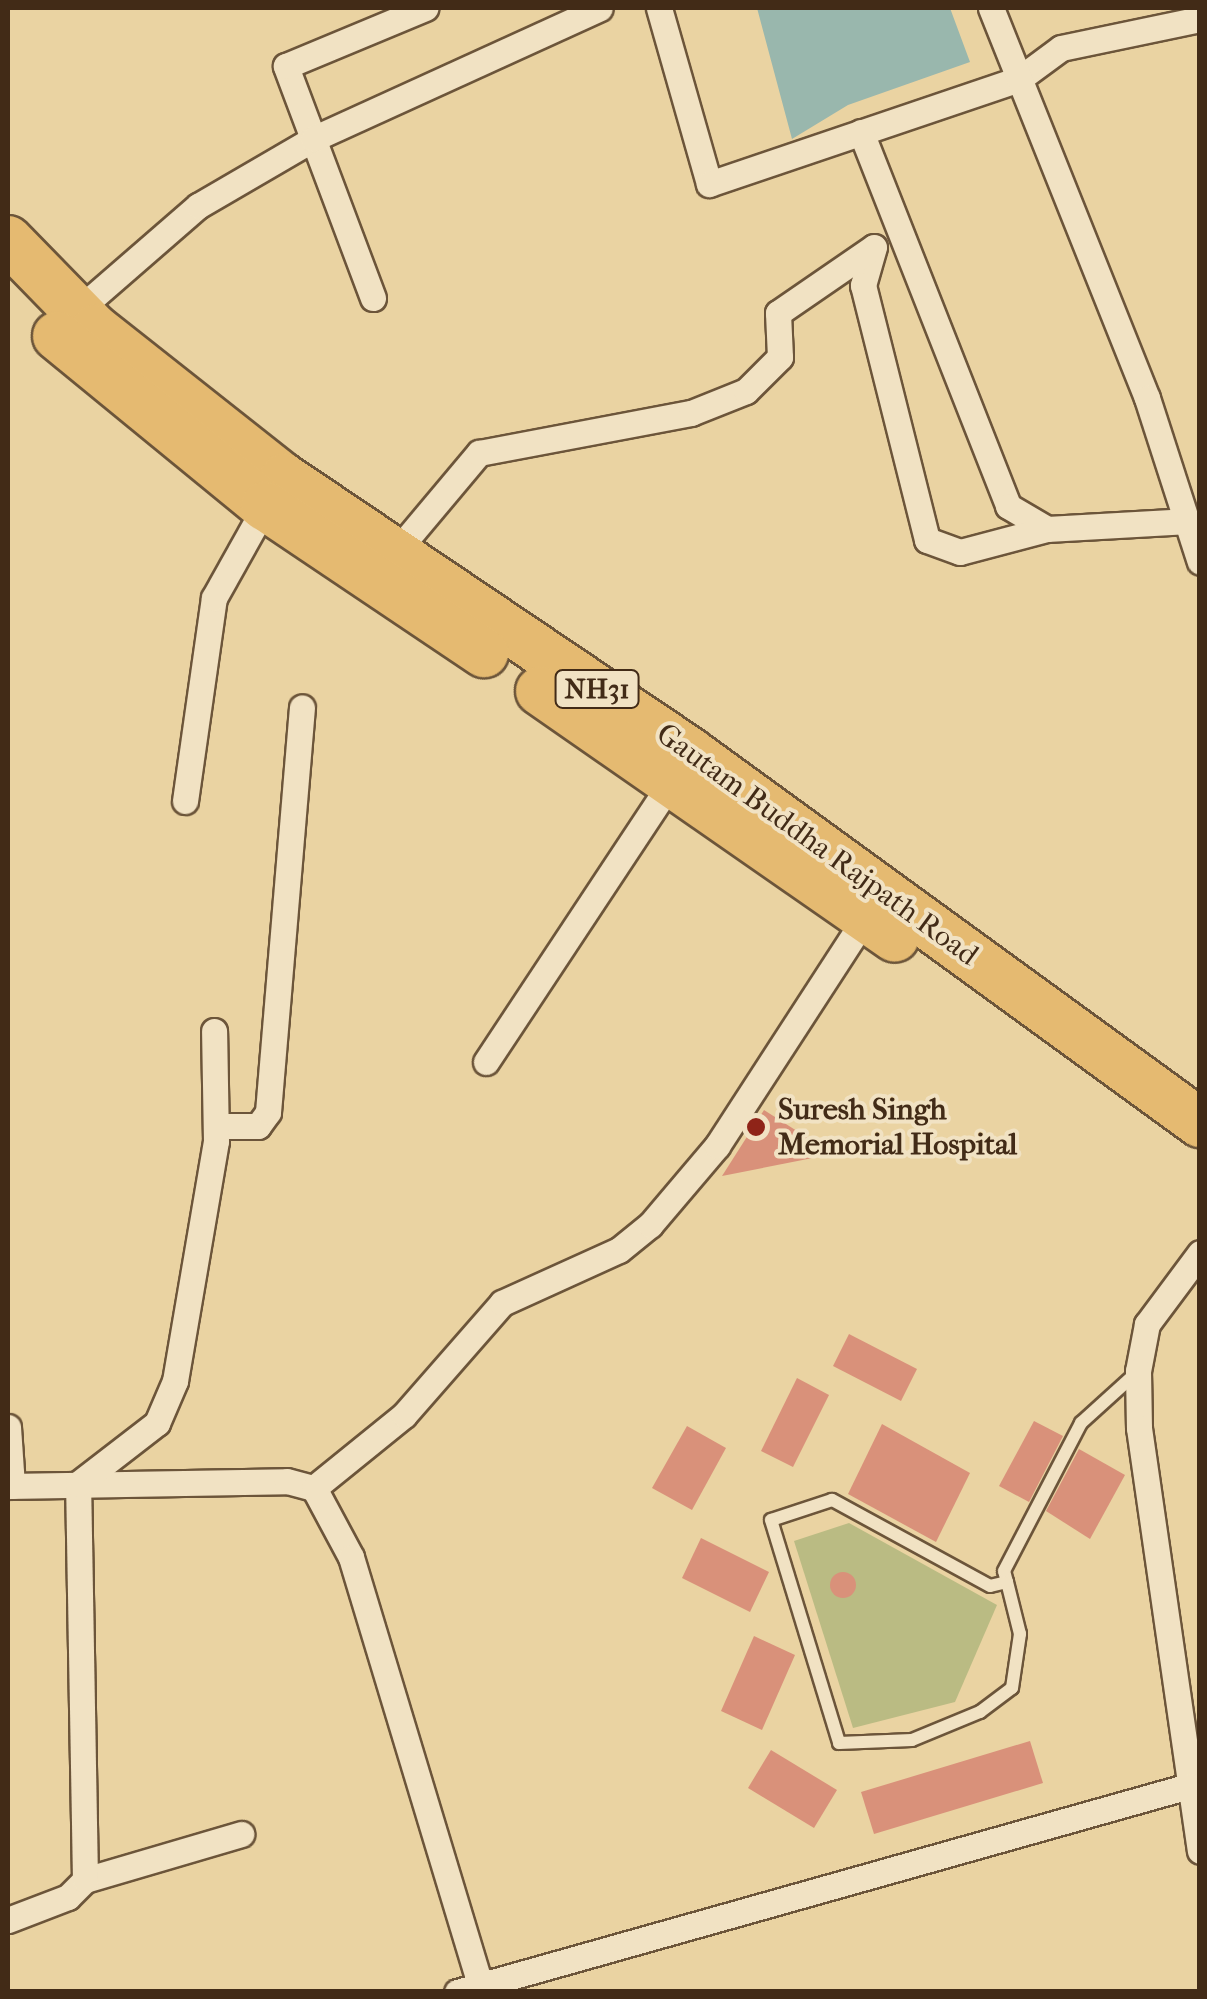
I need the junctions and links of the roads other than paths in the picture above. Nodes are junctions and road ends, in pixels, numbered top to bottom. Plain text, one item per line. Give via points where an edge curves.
1 (425, 8) edge
2 (600, 8) edge
3 (659, 8) edge
4 (991, 8) edge
5 (1194, 15) edge
6 (1019, 79) junction
7 (861, 132) junction
8 (313, 138) junction
9 (900, 232) junction
10 (8, 240) edge
11 (874, 247) junction
12 (8, 285) edge
13 (373, 298) dead end
14 (65, 322) junction
15 (274, 492) junction
16 (1190, 521) junction
17 (1048, 530) junction
18 (395, 553) junction
19 (1200, 562) edge
20 (302, 707) dead end
21 (680, 768) junction
22 (185, 800) dead end
23 (874, 903) junction
24 (214, 1031) dead end
25 (486, 1062) dead end
26 (1192, 1104) edge
27 (216, 1126) junction
28 (1200, 1154) edge
29 (1200, 1252) edge
30 (1138, 1371) junction
31 (8, 1428) edge
32 (78, 1484) junction
33 (10, 1486) edge
34 (314, 1488) junction
35 (1007, 1582) junction
36 (1190, 1786) junction
37 (242, 1834) dead end
38 (1200, 1851) edge
39 (86, 1880) junction
40 (8, 1920) edge
41 (469, 1988) edge

1 - 8 street via 286,66
2 - 8 street
3 - 7 street via 709,184
4 - 6 street
5 - 6 street via 1061,48
6 - 7 street
6 - 16 street
7 - 9 street
8 - 13 street
8 - 14 street via 198,206
9 - 11 street
9 - 17 street via 1008,506
10 - 14 highway, Gautam Buddha Rajpath Road / NH31
11 - 17 street via 863,284 927,540 960,552
11 - 18 street via 778,314 780,357 746,391 690,414 480,453
12 - 14 highway, NH31
14 - 15 highway, Gautam Buddha Rajpath Road / NH31
15 - 18 highway, Gautam Buddha Rajpath Road / NH31
15 - 21 highway, NH31
15 - 22 street via 214,598
16 - 17 street
16 - 19 street
18 - 21 highway, Gautam Buddha Rajpath Road / NH31
20 - 27 street via 268,1112 258,1126
21 - 23 highway, Gautam Buddha Rajpath Road / NH31
21 - 25 street
23 - 26 highway, Gautam Buddha Rajpath Road / NH31
23 - 28 highway, NH31
23 - 34 street via 718,1146 650,1225 620,1250 502,1303 404,1414
24 - 27 street
27 - 32 street via 166,1407
29 - 30 street via 1147,1324
30 - 35 lane via 1082,1423 1004,1571
30 - 36 street
31 - 33 street
32 - 33 street
32 - 34 street via 287,1481
32 - 39 street
34 - 41 street via 352,1556
35 - 35 lane via 990,1586 832,1500 771,1520 838,1743 912,1740 980,1712 1012,1688 1020,1634
36 - 38 street
36 - 41 street
37 - 39 street
39 - 40 street via 68,1897

